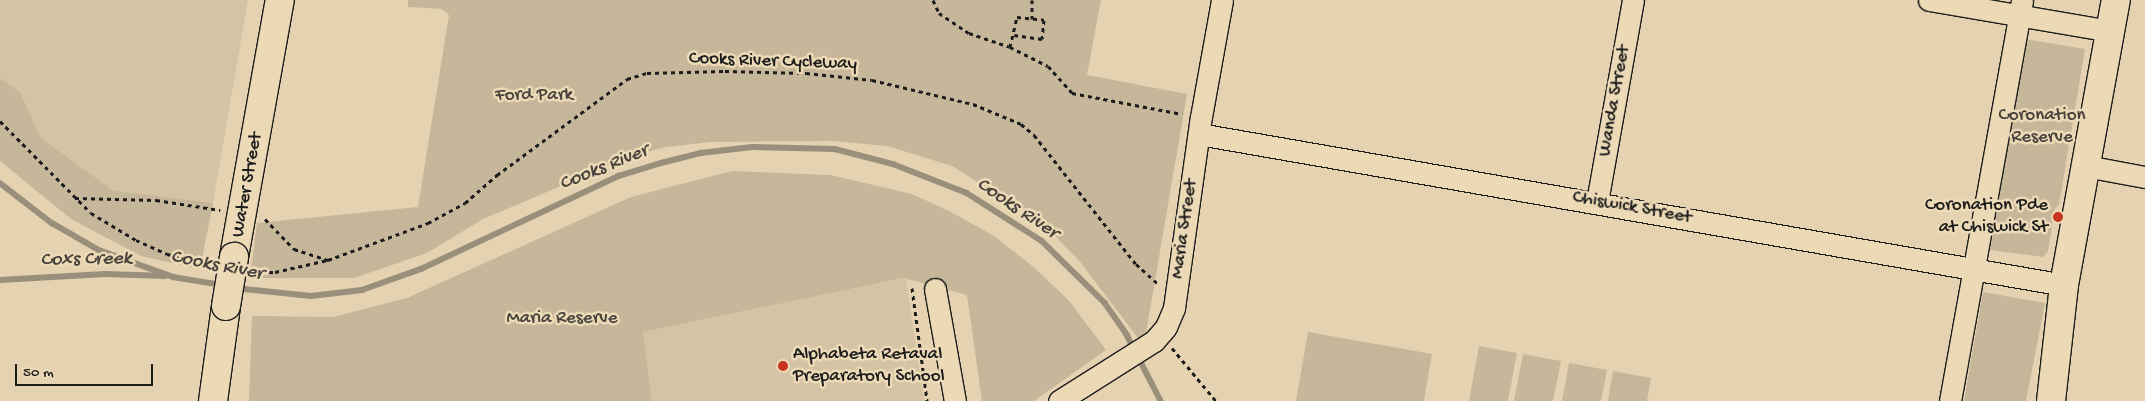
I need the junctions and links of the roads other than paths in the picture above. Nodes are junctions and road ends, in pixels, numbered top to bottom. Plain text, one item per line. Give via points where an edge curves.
1 (280, 0) edge
2 (1222, 0) edge
3 (1633, 0) edge
4 (1929, 0) edge
5 (2116, 0) edge
6 (2021, 8) edge
7 (2110, 31) junction
8 (1200, 125) junction
9 (2086, 166) junction
10 (2145, 177) edge
11 (1597, 202) junction
12 (1972, 269) junction
13 (2064, 285) junction
14 (935, 289) dead end
15 (213, 401) edge
16 (955, 401) edge
17 (1059, 401) edge
18 (1950, 401) edge
19 (2035, 401) edge
20 (2051, 401) edge

1 - 15 main road, Water Street, bridge via 226,306
2 - 8 street, Maria Street
3 - 11 street, Wanda Street
4 - 6 street
5 - 7 main road
6 - 7 street
6 - 12 street
7 - 9 main road
8 - 11 street, Chiswick Street
8 - 17 street, Maria Street via 1174,308 1158,336
9 - 10 street
9 - 13 main road
11 - 12 street, Chiswick Street
12 - 13 street, Chiswick Street
12 - 18 street
13 - 19 main road
13 - 20 main road
14 - 16 street

